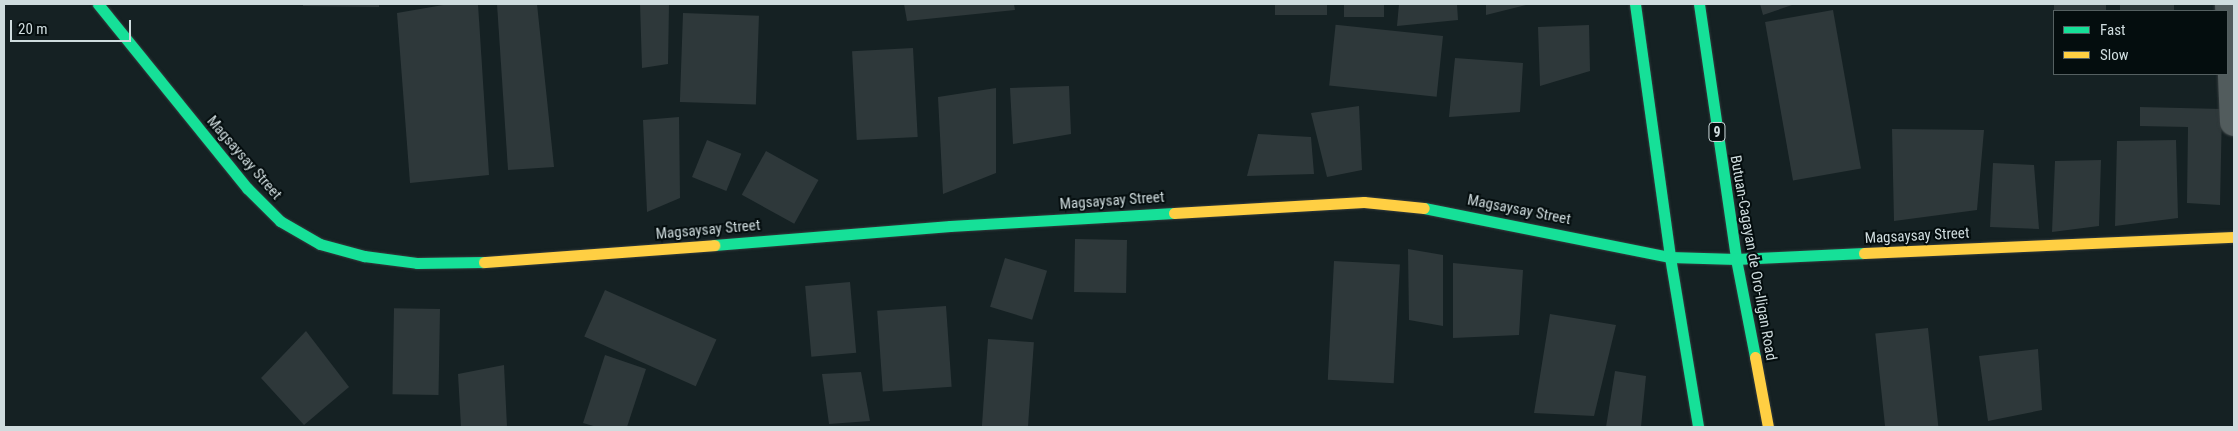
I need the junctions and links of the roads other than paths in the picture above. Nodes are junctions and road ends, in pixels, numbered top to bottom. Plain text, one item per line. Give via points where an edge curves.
1 (98, 4) edge
2 (1635, 4) edge
3 (1699, 4) edge
4 (2229, 4) edge
5 (2234, 122) edge
6 (2234, 237) edge
7 (1670, 257) junction
8 (1736, 259) junction
9 (1698, 427) edge
10 (1768, 427) edge

1 - 7 main road, Magsaysay Street via 247,188 280,221 320,244 364,256 417,263 493,262 950,226 1364,202 1493,220
2 - 7 main road
3 - 8 main road, Butuan-Cagayan de Oro-Iligan Road / 9
4 - 5 street
6 - 8 main road, Magsaysay Street
7 - 8 main road, Magsaysay Street
7 - 9 main road
8 - 10 main road, Butuan-Cagayan de Oro-Iligan Road / 9

